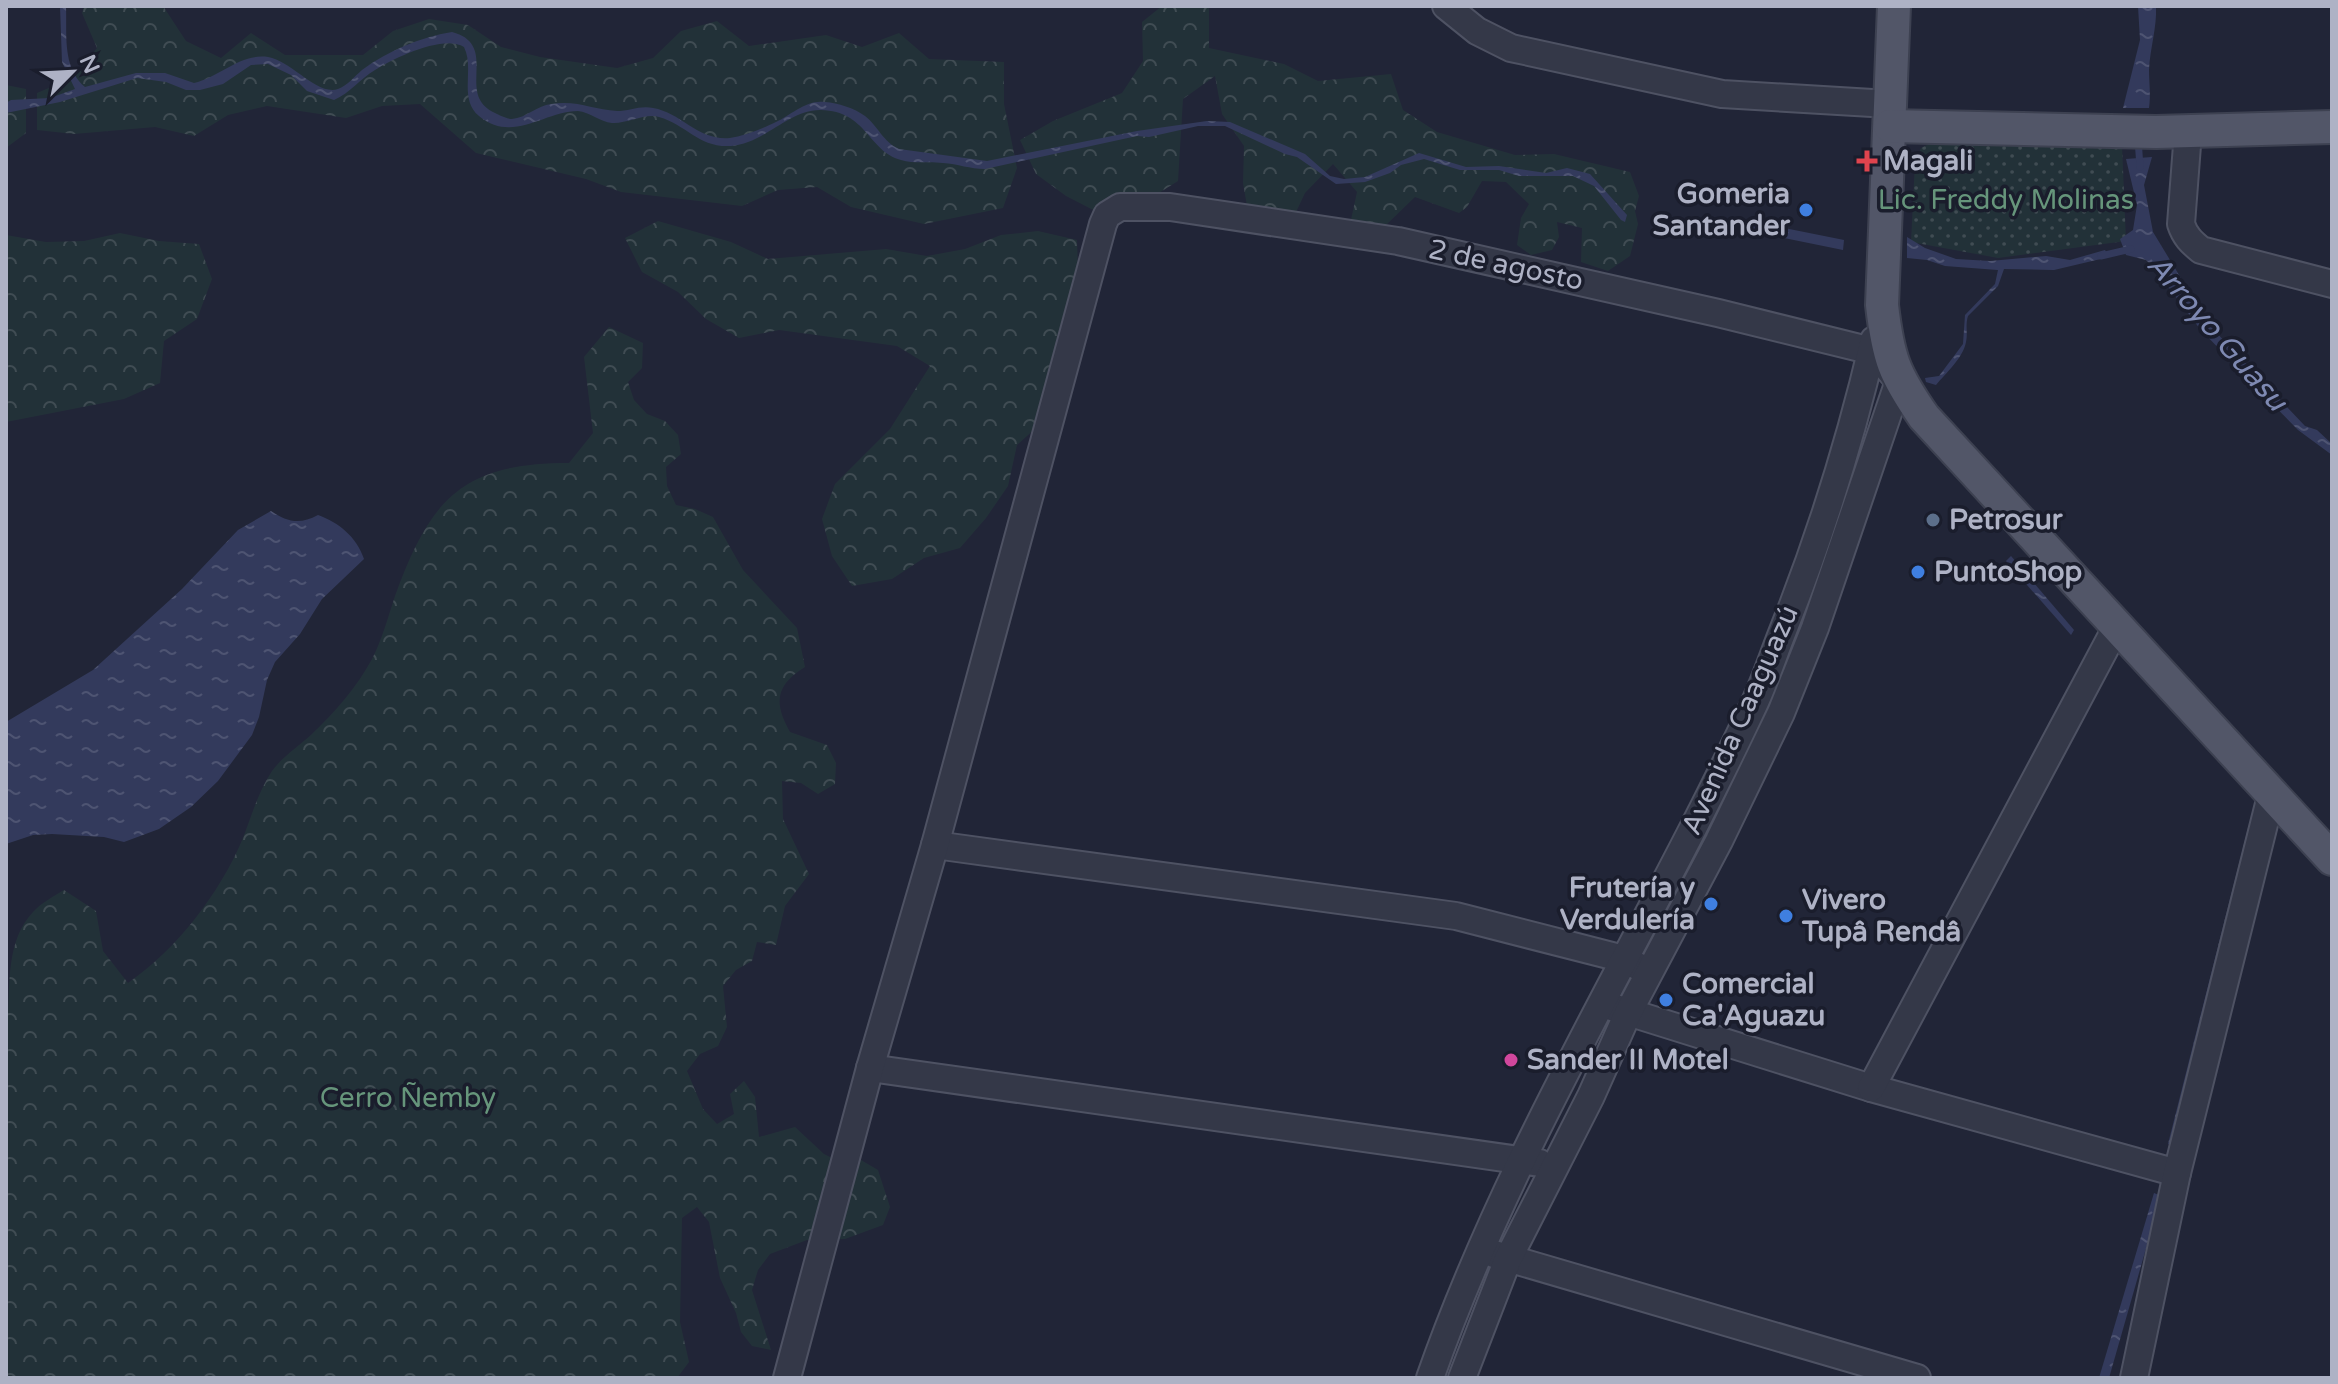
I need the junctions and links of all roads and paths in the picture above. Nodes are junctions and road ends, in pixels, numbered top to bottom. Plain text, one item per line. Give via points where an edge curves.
1 (1446, 6) edge
2 (1894, 6) edge
3 (1890, 115) junction
4 (2332, 127) edge
5 (2188, 132) junction
6 (2332, 284) edge
7 (1882, 305) junction
8 (1872, 351) junction
9 (1899, 381) junction
10 (2117, 626) junction
11 (2272, 792) junction
12 (935, 845) junction
13 (2332, 859) edge
14 (1624, 959) junction
15 (1649, 971) junction
16 (1601, 1004) junction
17 (1628, 1013) junction
18 (870, 1068) junction
19 (1871, 1088) junction
20 (1523, 1159) junction
21 (1554, 1166) junction
22 (2177, 1173) junction
23 (1481, 1249) junction
24 (1508, 1259) junction
25 (787, 1378) edge
26 (1430, 1378) edge
27 (1462, 1378) edge
28 (1917, 1378) edge
29 (2134, 1378) edge

1 - 3 street via 1477,31 1511,48 1722,94
2 - 3 main road
3 - 5 main road via 2008,130
3 - 7 main road
4 - 5 main road
5 - 6 street via 2181,224 2191,242 2201,250
7 - 8 street, Avenida Caaguazú
7 - 9 main road via 1887,346
8 - 9 street
8 - 12 street, 2 de agosto via 1398,241 1170,207 1120,207 1103,224
8 - 14 street, Avenida Caaguazú via 1804,576 1756,699
9 - 10 main road via 1924,417
9 - 15 street, Avenida Caaguazú via 1781,713
10 - 11 main road
10 - 19 street
11 - 13 main road
11 - 22 street
12 - 14 street via 1456,916
12 - 18 street
14 - 15 street
14 - 16 street, Avenida Caaguazú
15 - 17 street, Avenida Caaguazú
16 - 17 street
16 - 20 street, Avenida Caaguazú
17 - 19 street
17 - 21 street, Avenida Caaguazú
18 - 20 street
18 - 25 street
19 - 22 street
20 - 21 street
20 - 23 street, Avenida Caaguazú
21 - 24 street, Avenida Caaguazú
22 - 29 street
23 - 24 street
23 - 26 street, Avenida Caaguazú
24 - 27 street, Avenida Caaguazú
24 - 28 street

